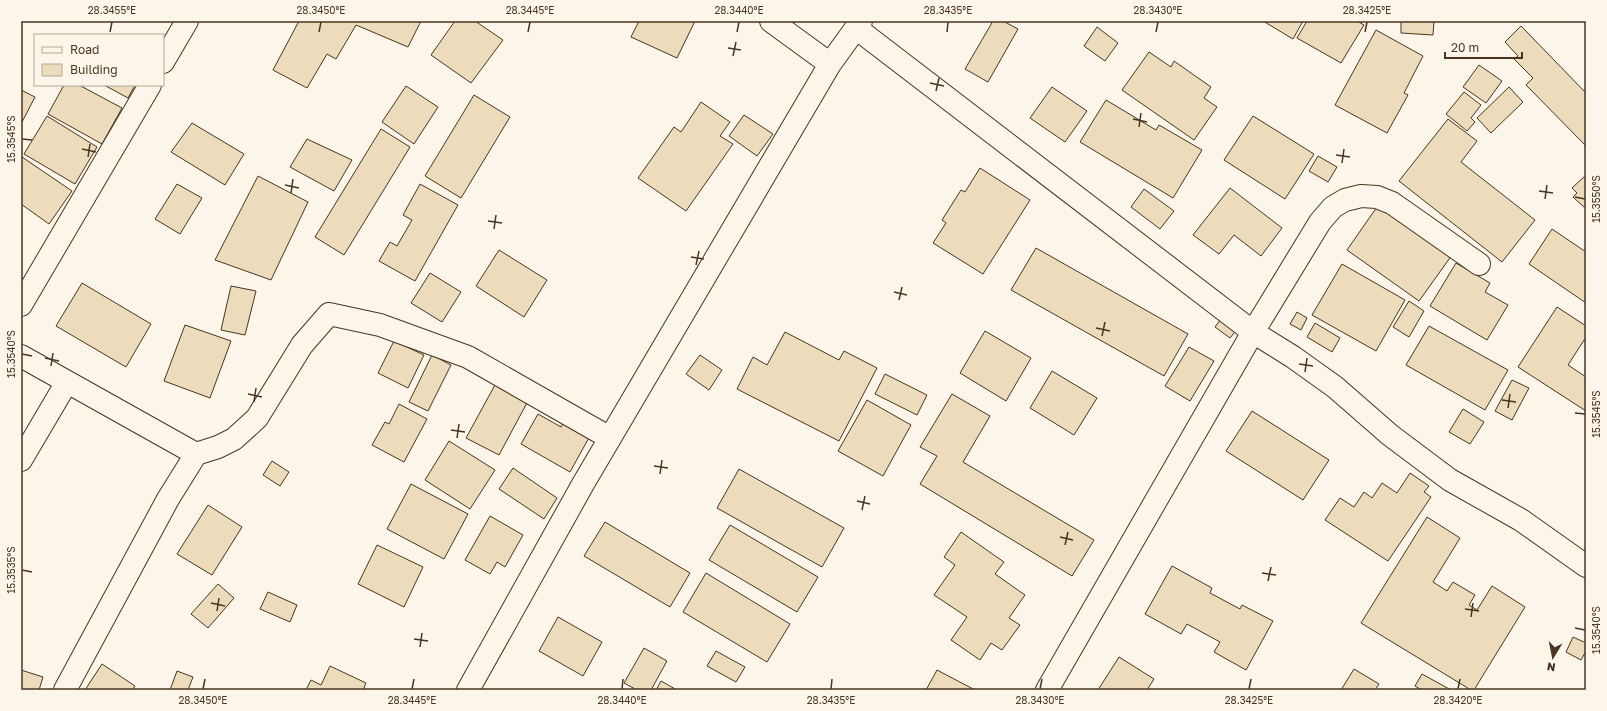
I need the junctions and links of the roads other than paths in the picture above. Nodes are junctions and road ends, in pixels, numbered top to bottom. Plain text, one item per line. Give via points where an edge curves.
1 (187, 21) edge
2 (771, 21) edge
3 (859, 25) edge
4 (164, 60) edge
5 (830, 64) junction
6 (149, 86) edge
7 (1479, 264) dead end
8 (21, 305) edge
9 (1254, 332) junction
10 (21, 356) edge
11 (67, 382) junction
12 (610, 438) junction
13 (196, 454) junction
14 (21, 460) edge
15 (1586, 566) edge
16 (65, 690) edge
17 (468, 690) edge
18 (1047, 690) edge

1 - 4 street
2 - 5 street
3 - 5 street
3 - 9 street
5 - 12 street
6 - 8 street
7 - 9 street via 1392,203 1377,197 1361,196 1345,200 1333,207 1320,222
9 - 15 street via 1335,386 1390,435 1450,480 1521,520
9 - 18 street
10 - 11 street
11 - 13 street
11 - 14 street
12 - 13 street via 468,357 380,325 329,314 302,345 257,418 234,439
12 - 17 street
13 - 16 street via 168,499

